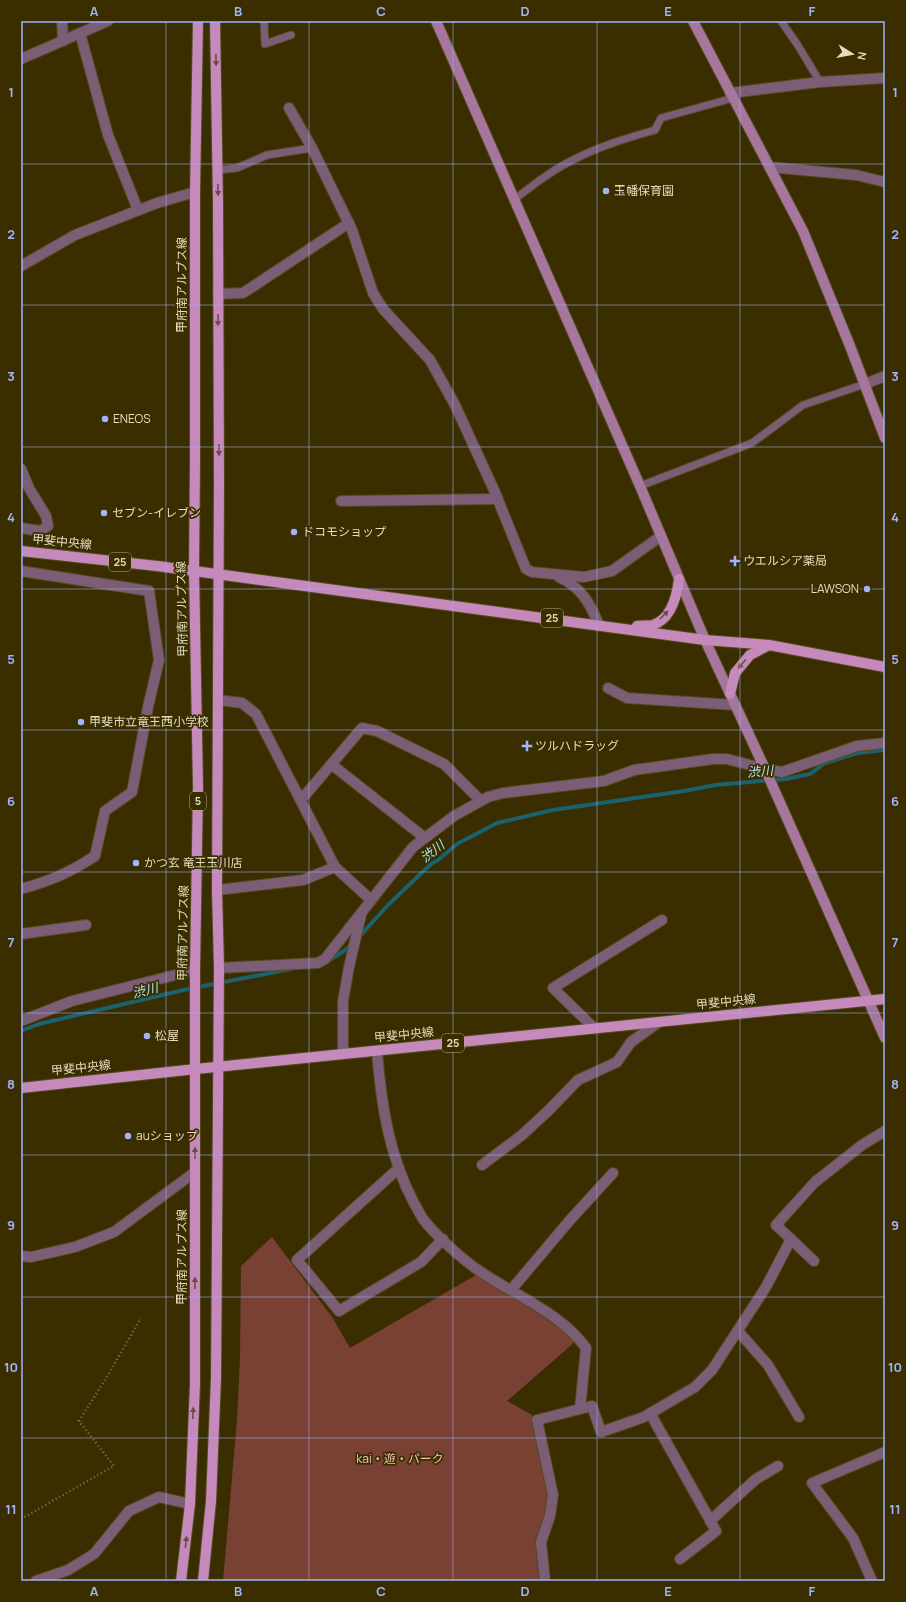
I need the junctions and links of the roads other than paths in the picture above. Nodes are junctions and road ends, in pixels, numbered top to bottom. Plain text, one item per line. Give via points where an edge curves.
1 (62, 21) edge
2 (108, 21) edge
3 (198, 21) edge
4 (215, 21) edge
5 (264, 21) edge
6 (436, 21) edge
7 (693, 21) edge
8 (781, 21) edge
9 (80, 33) junction
10 (291, 36) dead end
11 (63, 41) junction
12 (21, 59) edge
13 (885, 78) edge
14 (820, 82) junction
15 (732, 95) junction
16 (289, 108) dead end
17 (312, 148) junction
18 (769, 167) junction
19 (218, 170) junction
20 (885, 182) edge
21 (195, 192) junction
22 (515, 199) junction
23 (138, 210) junction
24 (349, 223) junction
25 (21, 266) edge
26 (218, 294) junction
27 (885, 376) edge
28 (864, 384) junction
29 (885, 438) edge
30 (21, 469) edge
31 (640, 486) junction
32 (498, 499) junction
33 (341, 501) dead end
34 (21, 528) edge
35 (660, 536) junction
36 (21, 551) edge
37 (194, 570) junction
38 (21, 571) edge
39 (219, 574) junction
40 (553, 574) junction
41 (679, 579) junction
42 (599, 625) junction
43 (615, 627) junction
44 (705, 640) junction
45 (769, 645) junction
46 (885, 667) edge
47 (608, 688) dead end
48 (730, 694) junction
49 (218, 700) junction
50 (735, 705) junction
51 (885, 743) edge
52 (331, 764) junction
53 (765, 769) junction
54 (301, 800) junction
55 (481, 801) junction
56 (425, 838) junction
57 (335, 867) junction
58 (21, 889) edge
59 (217, 890) junction
60 (372, 900) junction
61 (362, 912) junction
62 (662, 920) dead end
63 (86, 925) dead end
64 (21, 934) edge
65 (219, 968) junction
66 (195, 970) junction
67 (885, 999) edge
68 (869, 1001) junction
69 (21, 1021) edge
70 (659, 1022) junction
71 (594, 1028) junction
72 (885, 1038) edge
73 (377, 1051) junction
74 (343, 1054) junction
75 (218, 1067) junction
76 (196, 1069) junction
77 (21, 1088) edge
78 (885, 1131) edge
79 (482, 1165) dead end
80 (399, 1168) junction
81 (195, 1172) junction
82 (613, 1173) dead end
83 (791, 1239) junction
84 (443, 1240) junction
85 (21, 1256) edge
86 (814, 1261) dead end
87 (511, 1290) junction
88 (738, 1331) junction
89 (580, 1409) junction
90 (650, 1413) junction
91 (799, 1417) dead end
92 (885, 1452) edge
93 (778, 1466) dead end
94 (190, 1504) junction
95 (710, 1521) junction
96 (680, 1559) dead end
97 (36, 1581) edge
98 (181, 1581) edge
99 (203, 1581) edge
100 (545, 1581) edge
101 (872, 1581) edge

1 - 11 street
2 - 9 street
3 - 21 main road, 甲府南アルプス線 / 5
4 -> 19 main road, 5
5 - 10 lane via 265,44
6 - 22 street
7 - 15 street
8 - 14 lane
9 - 11 street
9 - 23 street via 108,135
11 - 12 street
13 - 14 street
14 - 15 street
15 - 18 street
15 - 22 lane via 661,118 655,130 624,139 572,160 545,176
16 - 17 street
17 - 19 lane via 267,155 236,168
17 - 24 street
18 - 20 street via 856,175
18 - 28 street via 803,230
19 -> 26 main road, 5
21 - 23 street
21 - 37 main road, 甲府南アルプス線 / 5
22 - 31 street
23 - 25 street via 75,234
24 - 26 street via 243,293
24 - 32 street via 373,293 383,309 430,360 455,405
26 -> 39 main road, 5
27 - 28 street
28 - 29 street
28 - 31 lane via 803,405 752,443
30 - 34 street via 46,516 48,526 40,531
31 - 35 street
32 - 33 street
32 - 40 street via 526,569
35 - 40 street via 612,571 584,577
35 - 41 street
36 - 37 main road, 甲斐中央線 / 25
37 - 39 main road, 甲斐中央線 / 25
37 - 66 main road, 甲府南アルプス線 / 5 via 198,787
38 - 58 street via 149,591 159,660 132,792 105,811 95,856 76,869 50,881
39 - 42 main road, 25
39 - 49 main road, 5
40 - 42 street via 582,592
43 -> 41 main road via 654,625 673,605
41 - 44 street
42 - 43 main road, 25
43 - 44 main road, 25
44 - 45 main road, 25
44 - 48 street
45 - 46 main road, 25
45 -> 48 main road via 750,655 735,673
47 - 50 street via 627,698
48 - 50 street
49 - 54 street via 242,703 256,714
49 - 59 main road, 5
50 - 53 street
51 - 53 street via 857,746 782,772
52 - 54 street
52 - 55 street via 362,728 377,731 444,764
52 - 56 street
53 - 55 street via 713,758 634,770 604,780 503,793
53 - 68 street
54 - 57 street
55 - 56 street via 454,816
56 - 60 street via 414,847
57 - 59 street via 302,880
57 - 60 street
59 - 65 main road, 5
60 - 61 street
61 - 65 street via 325,959 318,963
61 - 74 street via 343,1001
62 - 71 street via 553,988
63 - 64 street
65 - 75 main road, 5
66 - 69 street via 72,1001
66 - 76 main road, 甲府南アルプス線 / 5
67 - 68 main road, 甲斐中央線 / 25
68 - 70 main road, 甲斐中央線 / 25
68 - 72 street
70 - 71 main road, 甲斐中央線 / 25
70 - 79 street via 631,1042 617,1062 578,1080 527,1130
71 - 73 main road, 甲斐中央線 / 25
73 - 74 main road, 甲斐中央線 / 25
73 - 80 street via 380,1090
74 - 75 main road, 甲斐中央線 / 25
75 - 76 main road, 甲斐中央線 / 25
75 - 99 main road, 5 via 216,1378 211,1501
76 - 77 main road, 甲斐中央線 / 25
81 -> 76 main road, 甲府南アルプス線 / 5
78 - 83 street via 862,1145 815,1182 776,1225
80 - 84 street via 404,1184 423,1218
80 - 84 street via 297,1260 339,1312 421,1262
81 - 85 street via 114,1232 75,1247 31,1257
94 -> 81 main road, 甲府南アルプス線 / 5 via 195,1384
82 - 87 street
83 - 86 street
83 - 88 street via 766,1288
84 - 87 street via 480,1272
87 - 89 street via 559,1322 580,1339 586,1348
88 - 90 street via 712,1370 695,1387
88 - 91 street via 768,1365
89 - 90 street via 592,1406 601,1432
89 - 100 street via 537,1420 553,1495 550,1516 541,1542
90 - 95 street
92 - 101 street via 812,1483 854,1538
93 - 95 street via 756,1479
94 - 97 street via 159,1498 129,1511 94,1554 68,1570
98 -> 94 main road, 甲府南アルプス線 / 5
95 - 96 street via 716,1531

